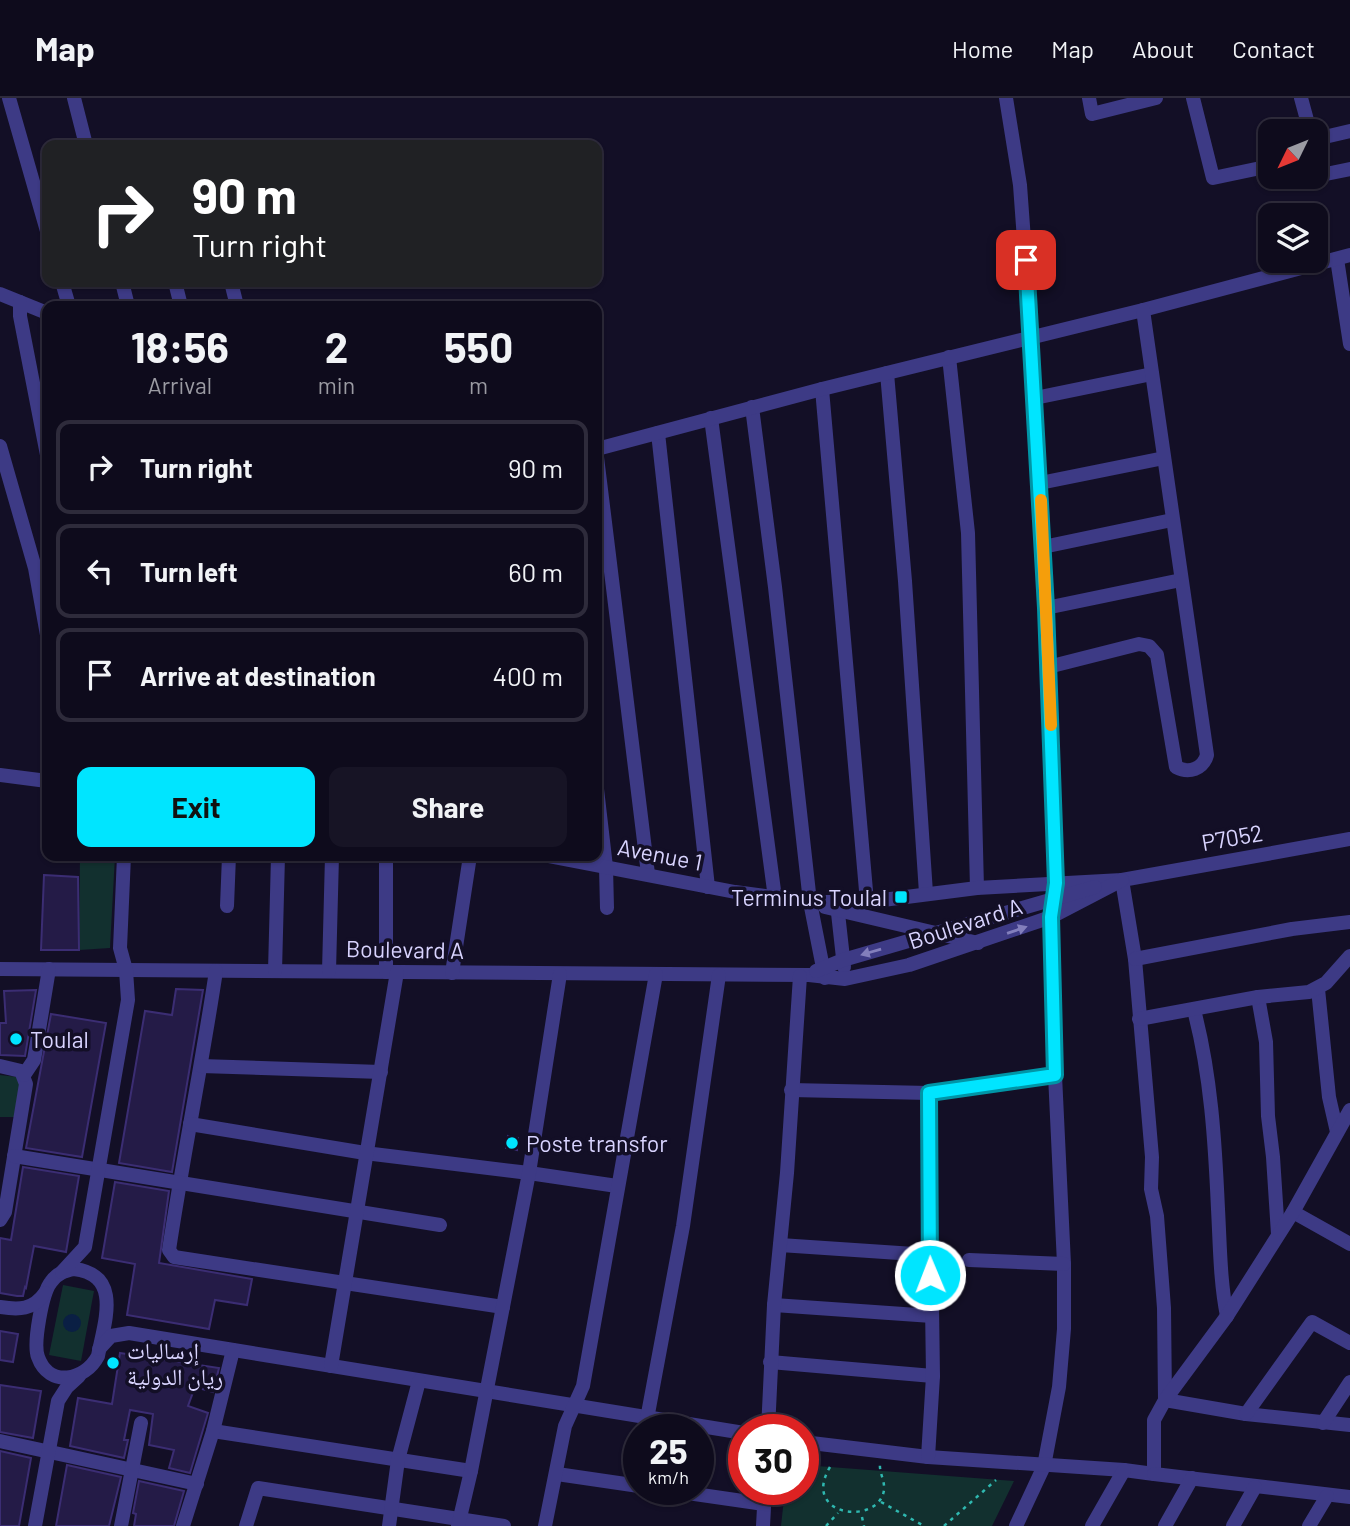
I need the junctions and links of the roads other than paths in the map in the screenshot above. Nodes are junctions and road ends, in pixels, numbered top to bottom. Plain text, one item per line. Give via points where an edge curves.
1 (9, 98) edge
2 (74, 98) edge
3 (1006, 98) edge
4 (1089, 98) edge
5 (1156, 98) edge
6 (1193, 98) edge
7 (1301, 98) edge
8 (1307, 119) edge
9 (1350, 131) edge
10 (1328, 136) edge
11 (85, 140) edge
12 (1258, 169) edge
13 (1350, 169) edge
14 (1328, 174) edge
15 (42, 214) edge
16 (1343, 257) edge
17 (0, 294) edge
18 (20, 302) junction
19 (1143, 310) junction
20 (42, 311) edge
21 (1031, 336) junction
22 (1350, 344) edge
23 (949, 357) junction
24 (887, 373) junction
25 (1152, 374) junction
26 (822, 389) junction
27 (1035, 398) junction
28 (752, 407) junction
29 (711, 418) junction
30 (42, 429) edge
31 (657, 433) junction
32 (0, 446) edge
33 (602, 448) edge
34 (1164, 458) junction
35 (1040, 483) junction
36 (602, 498) edge
37 (1172, 520) junction
38 (1043, 547) junction
39 (1181, 580) junction
40 (42, 607) edge
41 (1046, 608) junction
42 (1048, 667) junction
43 (0, 775) edge
44 (42, 780) edge
45 (602, 832) edge
46 (1350, 839) edge
47 (124, 861) edge
48 (229, 861) edge
49 (278, 861) edge
50 (332, 861) edge
51 (386, 861) edge
52 (469, 861) edge
53 (575, 861) edge
54 (606, 867) junction
55 (648, 874) junction
56 (1122, 880) junction
57 (708, 887) junction
58 (976, 888) junction
59 (1055, 890) junction
60 (926, 893) junction
61 (775, 898) junction
62 (810, 902) junction
63 (867, 902) junction
64 (227, 906) dead end
65 (838, 907) junction
66 (607, 908) dead end
67 (1051, 917) junction
68 (1350, 922) edge
69 (937, 932) junction
70 (978, 943) junction
71 (1350, 956) edge
72 (1135, 959) junction
73 (843, 960) junction
74 (0, 968) edge
75 (49, 969) junction
76 (126, 970) junction
77 (216, 971) junction
78 (275, 971) junction
79 (329, 971) junction
80 (391, 972) junction
81 (452, 973) junction
82 (824, 973) junction
83 (560, 974) junction
84 (656, 974) junction
85 (719, 975) junction
86 (804, 975) junction
87 (845, 979) junction
88 (1318, 989) junction
89 (1258, 997) junction
90 (1194, 1010) junction
91 (1139, 1019) junction
92 (0, 1066) edge
93 (201, 1066) junction
94 (381, 1072) junction
95 (24, 1075) junction
96 (1055, 1075) junction
97 (791, 1090) junction
98 (929, 1093) junction
99 (1350, 1110) edge
100 (190, 1124) junction
101 (1337, 1132) junction
102 (365, 1153) junction
103 (14, 1156) junction
104 (97, 1170) junction
105 (529, 1173) junction
106 (179, 1183) junction
107 (617, 1186) junction
108 (355, 1212) junction
109 (1293, 1212) junction
110 (0, 1220) edge
111 (440, 1225) dead end
112 (1278, 1234) junction
113 (1350, 1244) edge
114 (780, 1245) junction
115 (85, 1247) junction
116 (929, 1255) junction
117 (969, 1260) dead end
118 (1064, 1264) junction
119 (62, 1272) junction
120 (101, 1281) junction
121 (344, 1284) junction
122 (46, 1292) junction
123 (774, 1305) junction
124 (0, 1307) edge
125 (503, 1307) junction
126 (15, 1310) junction
127 (106, 1310) junction
128 (932, 1316) junction
129 (1227, 1316) junction
130 (129, 1333) junction
131 (37, 1342) junction
132 (1350, 1343) edge
133 (99, 1349) junction
134 (233, 1350) junction
135 (770, 1362) junction
136 (331, 1366) junction
137 (44, 1367) junction
138 (79, 1376) junction
139 (933, 1376) junction
140 (419, 1381) junction
141 (1350, 1382) edge
142 (487, 1391) junction
143 (58, 1401) junction
144 (1165, 1401) junction
145 (575, 1405) junction
146 (623, 1414) edge
147 (648, 1414) edge
148 (768, 1414) edge
149 (1246, 1414) junction
150 (141, 1423) dead end
151 (1323, 1423) junction
152 (1350, 1425) edge
153 (213, 1431) junction
154 (0, 1441) edge
155 (819, 1444) edge
156 (48, 1451) junction
157 (929, 1457) junction
158 (398, 1460) junction
159 (1044, 1466) junction
160 (132, 1470) junction
161 (1124, 1470) junction
162 (471, 1471) junction
163 (557, 1474) junction
164 (1154, 1474) junction
165 (1192, 1478) junction
166 (197, 1484) junction
167 (623, 1484) edge
168 (1255, 1486) junction
169 (1327, 1496) junction
170 (1350, 1497) edge
171 (764, 1505) edge
172 (392, 1509) junction
173 (459, 1523) edge
174 (35, 1526) edge
175 (121, 1526) edge
176 (184, 1526) edge
177 (246, 1526) edge
178 (389, 1526) edge
179 (504, 1526) edge
180 (545, 1526) edge
181 (763, 1526) edge
182 (1016, 1526) edge
183 (1093, 1526) edge
184 (1165, 1526) edge
185 (1233, 1526) edge
186 (1309, 1526) edge

1 - 15 street
2 - 11 street
3 - 21 street via 1020,185
4 - 5 street via 1092,114
6 - 12 street via 1213,178
7 - 8 street
9 - 10 street
13 - 14 street
16 - 19 street
16 - 22 street
17 - 18 street
18 - 20 street
18 - 30 street
19 - 21 street
19 - 25 street
21 - 23 street
21 - 27 street
23 - 24 street
23 - 58 street via 968,533
24 - 26 street
24 - 60 street
25 - 27 street
25 - 34 street
26 - 28 street
26 - 63 street
27 - 35 street
28 - 29 street
28 - 62 street
29 - 31 street
29 - 61 street
31 - 33 street
31 - 57 street
32 - 40 street
34 - 35 street
34 - 37 street
35 - 38 street
36 - 55 street
37 - 38 street
37 - 39 street
38 - 41 street
39 - 41 street
39 - 42 street via 1207,755 1199,769 1183,771 1173,760 1157,655 1149,646 1139,644
41 - 42 street
42 - 59 street
43 - 44 street
45 - 54 street
46 - 56 street, P7052
47 - 76 street via 120,948
48 - 64 street
49 - 78 street
50 - 79 street
51 - 80 street
52 - 81 street
53 - 54 street, Avenue 1
54 - 55 street, Avenue 1
54 - 66 street
55 - 57 street, Avenue 1
56 - 59 street, P7052
56 - 67 street, P7052
56 - 72 street
57 - 61 street, Avenue 1
58 - 59 street
58 - 60 street
59 - 67 street
59 - 69 street, Boulevard A
60 - 63 street
61 - 62 street, Avenue 1
62 - 65 street, Avenue 1
62 - 82 street
63 - 65 street
65 - 69 street
65 - 73 street
70 -> 67 street, Boulevard A
67 - 96 street
68 - 72 street
69 - 70 street
69 -> 73 street, Boulevard A
70 - 87 street, Boulevard A
71 - 88 street
72 - 91 street
73 - 82 street, Boulevard A
73 - 87 street
74 - 75 street, Boulevard A
75 - 76 street, Boulevard A
75 - 95 street via 34,1060
76 - 77 street, Boulevard A
76 - 104 street via 128,1000
77 - 78 street, Boulevard A
77 - 93 street
78 - 79 street, Boulevard A
79 - 80 street, Boulevard A
80 - 81 street, Boulevard A
80 - 94 street
81 - 83 street, Boulevard A
82 - 86 street, Boulevard A
82 - 87 street, Boulevard A
83 - 84 street, Boulevard A
83 - 105 street
84 - 85 street, Boulevard A
84 - 107 street
85 - 86 street, Boulevard A
85 - 147 street via 683,1226
86 - 97 street
88 - 89 street
88 - 101 street
89 - 90 street
89 - 112 street via 1266,1042
90 - 91 street
90 - 129 street via 1209,1088
91 - 144 street via 1151,1189 1161,1252
92 - 95 street
93 - 94 street
93 - 100 street
94 - 102 street
95 - 103 street
96 - 98 street
96 - 118 street
97 - 98 street
97 - 114 street
98 - 116 street
99 - 101 street
100 - 102 street
100 - 106 street
101 - 109 street
102 - 105 street
102 - 108 street
103 - 104 street
103 - 110 street
104 - 106 street
104 - 115 street
105 - 107 street
105 - 125 street
106 - 108 street
106 - 121 street via 169,1250 174,1257
107 - 145 street via 583,1386
108 - 111 street
108 - 121 street
109 - 112 street
109 - 113 street
112 - 129 street
114 - 116 street
114 - 123 street
115 - 119 street
115 - 120 street
116 - 128 street
117 - 118 street
118 - 159 street via 1059,1387
119 - 120 street via 84,1270
119 - 122 street
120 - 127 street
121 - 125 street
121 - 136 street
122 - 126 street via 33,1305
122 - 131 street
123 - 128 street
123 - 135 street
124 - 126 street
125 - 142 street
126 - 131 street via 30,1324
127 - 130 street via 114,1325
127 - 133 street
128 - 139 street
129 - 144 street
130 - 133 street via 111,1336
130 - 134 street
131 - 137 street
132 - 149 street via 1312,1322
133 - 138 street via 94,1364
134 - 136 street
134 - 153 street
135 - 139 street
135 - 148 street
136 - 140 street
137 - 138 street via 61,1377
137 - 143 street
138 - 143 street
139 - 157 street
140 - 142 street
140 - 158 street
141 - 151 street
142 - 145 street
142 - 162 street
143 - 156 street
144 - 149 street
144 - 164 street via 1154,1420
145 - 146 street
145 - 163 street via 565,1426
149 - 151 street
150 - 160 street
151 - 152 street
153 - 158 street
153 - 166 street
154 - 156 street
155 - 157 street
156 - 160 street
156 - 174 street
157 - 159 street
158 - 162 street
158 - 172 street
159 - 161 street
159 - 182 street
160 - 166 street
160 - 175 street
161 - 164 street
161 - 183 street
162 - 173 street
163 - 167 street
163 - 180 street
164 - 165 street
165 - 168 street
165 - 184 street
166 - 176 street
168 - 169 street
168 - 185 street
169 - 170 street
169 - 186 street
171 - 181 street
172 - 173 street
172 - 177 street via 258,1488
172 - 178 street
173 - 179 street

